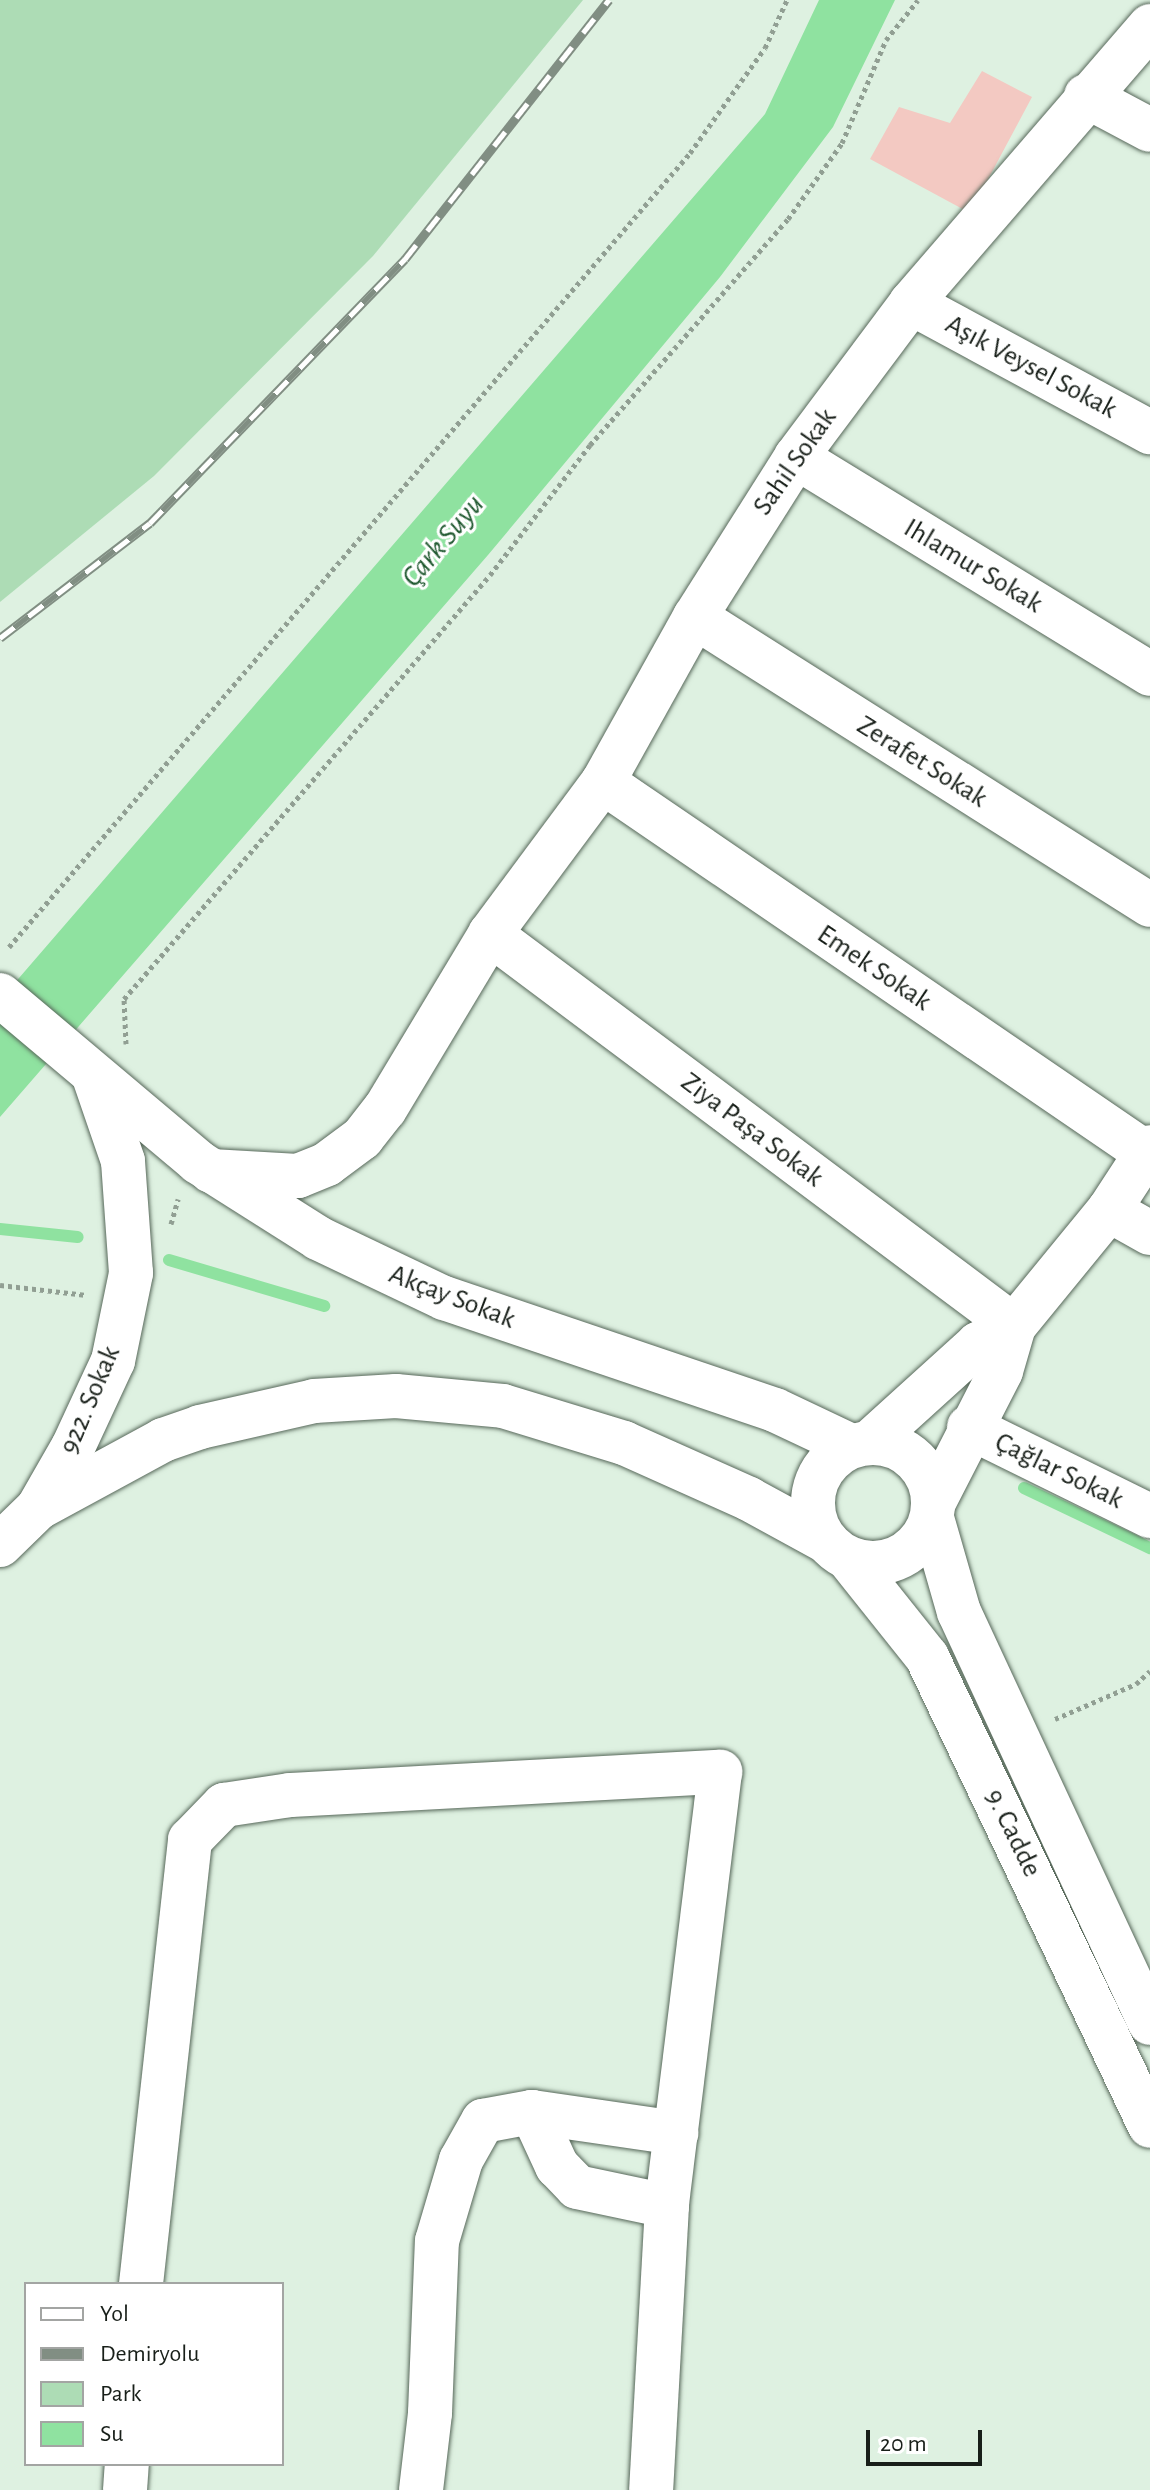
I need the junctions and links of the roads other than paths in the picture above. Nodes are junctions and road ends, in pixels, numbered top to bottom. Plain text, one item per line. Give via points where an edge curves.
1 (1150, 26) edge
2 (1086, 96) junction
3 (1150, 130) edge
4 (911, 303) junction
5 (1150, 432) edge
6 (796, 457) junction
7 (695, 617) junction
8 (1150, 674) edge
9 (603, 782) junction
10 (1150, 905) edge
11 (490, 934) junction
12 (0, 995) edge
13 (93, 1075) junction
14 (1148, 1150) edge
15 (211, 1171) junction
16 (1109, 1210) junction
17 (1150, 1233) edge
18 (1014, 1326) junction
19 (969, 1427) junction
20 (860, 1444) junction
21 (38, 1508) junction
22 (933, 1510) junction
23 (1150, 1516) edge
24 (0, 1545) edge
25 (837, 1549) junction
26 (1150, 2023) edge
27 (532, 2112) junction
28 (1150, 2126) edge
29 (676, 2133) junction
30 (667, 2206) junction
31 (141, 2282) edge
32 (127, 2466) edge
33 (125, 2490) edge
34 (421, 2490) edge
35 (651, 2490) edge

1 - 2 street, Sahil Sokak
2 - 3 street
2 - 4 street, Sahil Sokak
4 - 5 street, Aşık Veysel Sokak
4 - 6 street, Sahil Sokak
6 - 7 street, Sahil Sokak
6 - 8 street, Ihlamur Sokak
7 - 9 street, Sahil Sokak
7 - 10 street, Zerafet Sokak
9 - 11 street, Sahil Sokak
9 - 14 street, Emek Sokak
11 - 15 street, Sahil Sokak via 385,1109 362,1138 327,1164 298,1176
11 - 18 street, Ziya Paşa Sokak
12 - 13 street
13 - 15 street, Akçay Sokak
13 - 21 street, 922. Sokak via 123,1161 131,1273 113,1361
14 - 16 street
15 - 20 street, Akçay Sokak via 278,1215 399,1279
16 - 17 street
16 - 18 street
18 - 19 street via 1001,1371
18 - 20 street via 978,1344
19 - 22 street
19 - 23 street, Çağlar Sokak
20 - 22 street via 893,1446 915,1458 925,1471
20 - 25 street via 822,1470 814,1487 816,1525
21 - 24 street, 922. Sokak
21 - 25 street via 163,1440 200,1427 302,1403 396,1396 503,1406 624,1443 749,1499
22 - 25 street via 914,1548 900,1557 883,1563
22 - 26 street, 9. Cadde via 959,1612
25 - 28 street, 9. Cadde via 927,1657
27 - 29 street
27 - 30 street via 557,2166 577,2187
27 - 34 street via 483,2121 461,2160 437,2241 430,2413
29 - 30 street
29 - 31 street via 720,1772 290,1795 224,1805 190,1840
30 - 35 street
32 - 33 street

